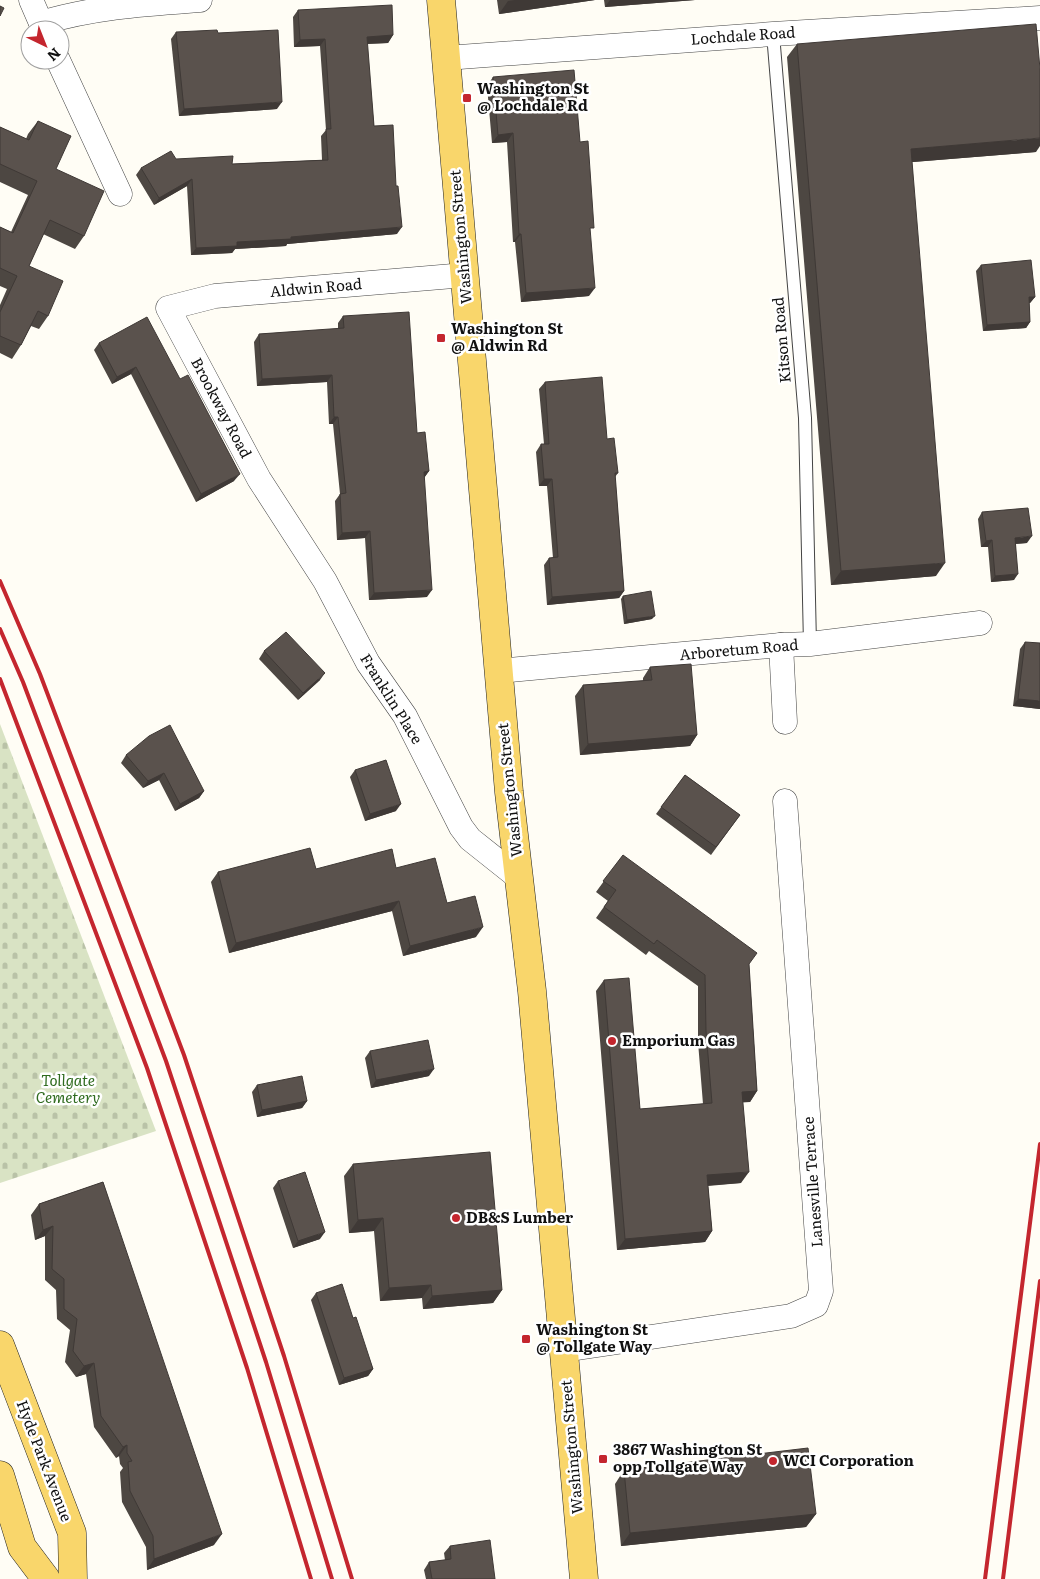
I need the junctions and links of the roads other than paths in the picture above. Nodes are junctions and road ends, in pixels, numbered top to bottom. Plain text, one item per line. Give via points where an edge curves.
1 (31, 0) edge
2 (200, 0) edge
3 (441, 0) edge
4 (1040, 18) edge
5 (40, 20) edge
6 (62, 20) edge
7 (774, 34) junction
8 (446, 58) junction
9 (63, 70) edge
10 (120, 194) dead end
11 (465, 275) junction
12 (168, 308) joint
13 (277, 508) joint
14 (980, 623) dead end
15 (781, 644) junction
16 (810, 644) junction
17 (498, 671) junction
18 (785, 722) dead end
19 (785, 801) dead end
20 (519, 878) junction
21 (0, 1345) edge
22 (564, 1350) junction
23 (0, 1475) edge
24 (46, 1579) edge
25 (73, 1579) edge
26 (584, 1579) edge

1 - 5 street
2 - 6 street via 98,9
3 - 8 main road, Washington Street
4 - 7 street, Lochdale Road
7 - 8 street, Lochdale Road
7 - 16 lane, Kitson Road via 805,418
8 - 11 main road, Washington Street
9 - 10 street
11 - 12 street, Aldwin Road via 215,296
11 - 17 main road, Washington Street
12 - 13 street, Brookway Road via 249,462
13 - 20 street, Franklin Place via 325,581 363,656 405,716 461,827 470,839
14 - 16 street, Arboretum Road
15 - 16 street, Arboretum Road
15 - 17 street, Arboretum Road
15 - 18 street
17 - 20 main road, Washington Street
19 - 22 street, Lanesville Terrace via 821,1291 816,1305 791,1316
20 - 22 main road, Washington Street
21 - 25 main road, Hyde Park Avenue via 72,1533
22 - 26 main road, Washington Street
23 - 24 main road via 22,1547

